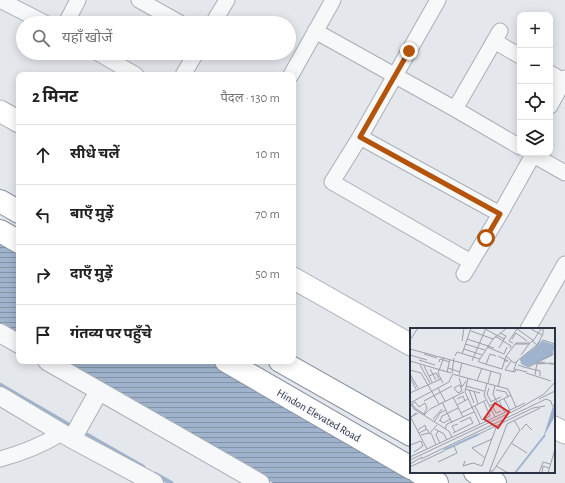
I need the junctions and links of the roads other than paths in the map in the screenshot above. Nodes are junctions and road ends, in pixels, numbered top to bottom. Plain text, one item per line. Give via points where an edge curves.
1 (0, 0) edge
2 (78, 0) edge
3 (139, 0) edge
4 (227, 0) edge
5 (333, 0) edge
6 (438, 0) edge
7 (31, 16) edge
8 (70, 16) edge
9 (168, 16) edge
10 (217, 16) edge
11 (316, 31) junction
12 (517, 53) edge
13 (110, 60) edge
14 (192, 60) edge
15 (131, 72) edge
16 (185, 72) edge
17 (293, 72) edge
18 (553, 74) edge
19 (395, 76) junction
20 (564, 80) edge
21 (553, 100) edge
22 (455, 109) junction
23 (0, 111) edge
24 (16, 120) edge
25 (360, 137) junction
26 (517, 145) edge
27 (531, 156) edge
28 (535, 156) edge
29 (565, 173) edge
30 (0, 201) edge
31 (16, 210) edge
32 (500, 214) junction
33 (0, 231) edge
34 (16, 240) edge
35 (565, 264) edge
36 (296, 280) edge
37 (529, 328) edge
38 (0, 333) edge
39 (16, 342) edge
40 (410, 344) edge
41 (52, 364) edge
42 (231, 364) edge
43 (285, 364) edge
44 (99, 391) junction
45 (0, 396) edge
46 (555, 428) edge
47 (565, 433) edge
48 (410, 434) edge
49 (70, 435) junction
50 (0, 459) edge
51 (410, 467) edge
52 (420, 473) edge
53 (477, 473) edge
54 (154, 483) edge
55 (260, 483) edge
56 (437, 483) edge
57 (495, 483) edge

1 - 7 street
2 - 8 street
3 - 9 street
4 - 10 street
5 - 11 street
6 - 19 street
11 - 17 street
11 - 19 street
12 - 22 street via 497,36
13 - 15 street
14 - 16 street
18 - 20 street
19 - 22 street
19 - 25 street
20 - 21 street
22 - 26 street
23 - 24 main road
25 - 32 street
25 - 32 street via 332,182 467,268
27 - 32 street
28 - 29 street
30 - 31 highway
33 - 34 highway
35 - 37 street
36 - 40 main road
38 - 39 street
41 - 44 street
42 - 51 highway, Hindon Elevated Road
43 - 48 highway
44 - 49 street via 89,410
44 - 55 street
45 - 49 street
46 - 47 main road
49 - 50 street
49 - 54 street
52 - 56 highway
53 - 57 highway

